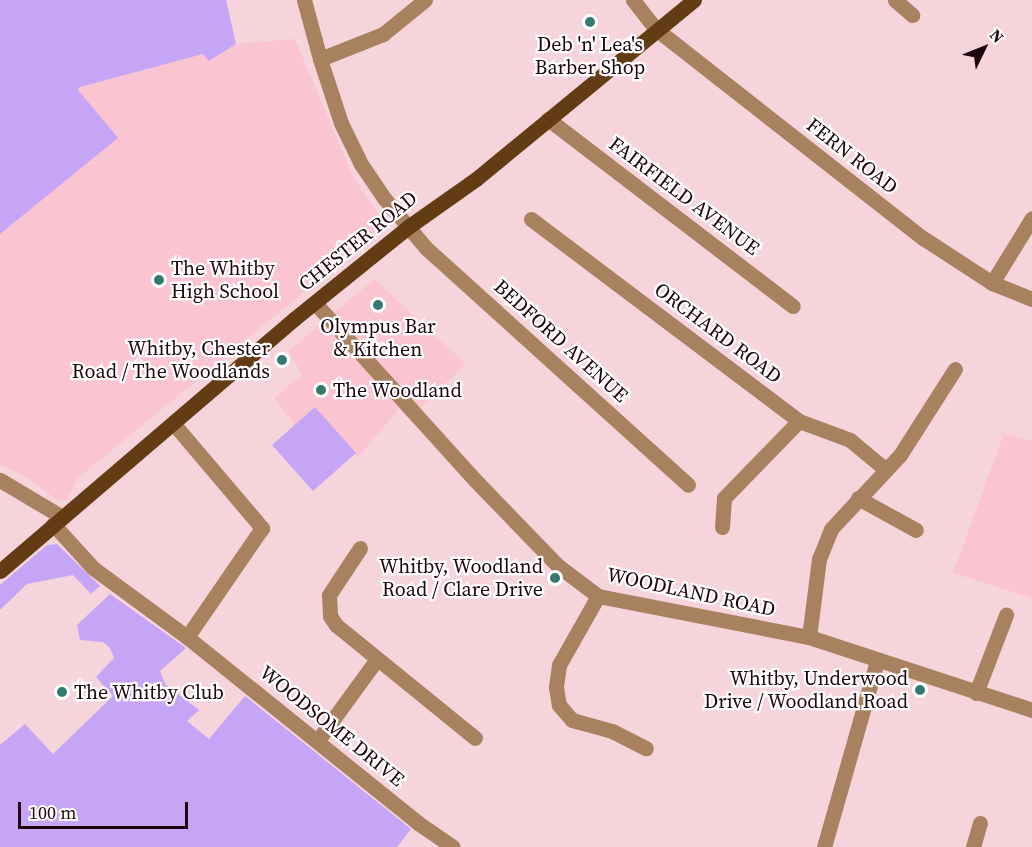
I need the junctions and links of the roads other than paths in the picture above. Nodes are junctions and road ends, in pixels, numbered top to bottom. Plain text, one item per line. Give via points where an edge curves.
1 (304, 0) edge
2 (425, 0) edge
3 (633, 0) edge
4 (694, 0) edge
5 (894, 0) edge
6 (912, 15) dead end
7 (656, 29) junction
8 (320, 59) junction
9 (548, 119) junction
10 (1032, 218) edge
11 (531, 219) dead end
12 (408, 227) junction
13 (992, 283) junction
14 (1032, 299) edge
15 (315, 303) junction
16 (794, 306) dead end
17 (955, 369) dead end
18 (799, 421) junction
19 (173, 423) junction
20 (885, 470) junction
21 (0, 480) edge
22 (688, 485) dead end
23 (858, 498) junction
24 (57, 521) junction
25 (722, 527) dead end
26 (916, 530) dead end
27 (360, 548) dead end
28 (0, 571) edge
29 (598, 596) junction
30 (1006, 615) dead end
31 (187, 637) junction
32 (809, 637) junction
33 (377, 659) junction
34 (877, 661) junction
35 (976, 693) junction
36 (1032, 710) edge
37 (475, 738) dead end
38 (318, 740) junction
39 (646, 748) dead end
40 (980, 823) dead end
41 (453, 847) edge
42 (824, 847) edge
43 (973, 847) edge

1 - 8 street, BEDFORD AVENUE
2 - 8 street via 383,34
3 - 7 street, FERN ROAD
4 - 7 main road, CHESTER ROAD
5 - 6 street
7 - 9 main road, CHESTER ROAD
7 - 13 street, FERN ROAD via 923,238
8 - 12 street, BEDFORD AVENUE via 341,123 361,164
9 - 12 main road, CHESTER ROAD
9 - 16 street, FAIRFIELD AVENUE
10 - 13 street
11 - 18 street, ORCHARD ROAD
12 - 15 main road, CHESTER ROAD
12 - 22 street, BEDFORD AVENUE via 426,249
13 - 14 street, FERN ROAD
15 - 19 main road, CHESTER ROAD
15 - 29 street, WOODLAND ROAD via 482,488 557,565
17 - 20 street via 900,455
18 - 20 street, ORCHARD ROAD via 850,440
18 - 25 street via 718,495
19 - 24 main road, CHESTER ROAD
19 - 31 street via 262,528
20 - 23 street
21 - 24 street, WOODSOME DRIVE
23 - 26 street
23 - 32 street via 831,529 819,559
24 - 28 main road, CHESTER ROAD
24 - 31 street, WOODSOME DRIVE via 93,568
27 - 33 street via 329,594 328,605 336,625
29 - 32 street, WOODLAND ROAD
29 - 39 street via 559,665 559,705 572,720 612,731
30 - 35 street
31 - 38 street, WOODSOME DRIVE
32 - 34 street, WOODLAND ROAD
33 - 37 street
33 - 38 street
34 - 35 street, WOODLAND ROAD
34 - 42 street
35 - 36 street, WOODLAND ROAD
38 - 41 street, WOODSOME DRIVE
40 - 43 street

